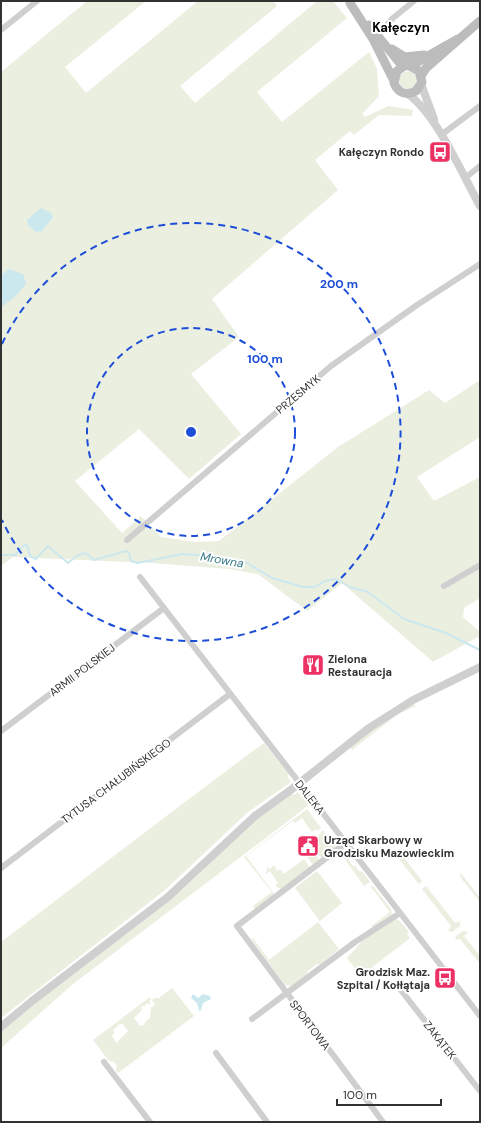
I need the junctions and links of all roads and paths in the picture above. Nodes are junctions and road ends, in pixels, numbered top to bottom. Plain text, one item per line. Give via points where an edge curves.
1 (37, 1) edge
2 (414, 1) edge
3 (349, 2) edge
4 (480, 21) edge
5 (1, 30) edge
6 (378, 35) junction
7 (458, 39) junction
8 (439, 49) junction
9 (407, 66) junction
10 (393, 79) junction
11 (421, 80) junction
12 (408, 94) junction
13 (480, 106) edge
14 (439, 132) junction
15 (480, 166) edge
16 (465, 178) junction
17 (480, 206) edge
18 (480, 264) edge
19 (127, 540) dead end
20 (480, 565) edge
21 (140, 577) dead end
22 (444, 586) dead end
23 (164, 608) junction
24 (480, 667) edge
25 (230, 694) junction
26 (1, 731) edge
27 (300, 783) junction
28 (346, 843) junction
29 (1, 868) edge
30 (400, 913) junction
31 (400, 989) dead end
32 (286, 993) junction
33 (480, 1016) edge
34 (252, 1019) dead end
35 (1, 1027) edge
36 (216, 1053) dead end
37 (104, 1062) dead end
38 (480, 1091) edge
39 (150, 1122) edge
40 (267, 1122) edge
41 (383, 1122) edge

1 - 5 street
2 - 6 street via 393,18
3 - 6 main road
3 - 10 main road
4 - 7 main road
6 - 8 main road via 405,57 419,57
6 - 9 main road via 398,62
7 - 8 main road
7 - 11 main road via 426,68
8 - 9 main road
9 - 10 main road via 397,71
9 - 11 main road via 419,71
10 - 12 main road via 397,89
11 - 12 main road via 416,91
11 - 14 street
12 - 14 street via 415,99
13 - 14 street
14 - 16 street
15 - 16 street
16 - 17 street
18 - 19 street, PRZESMYK via 331,366
20 - 22 street
21 - 23 street, DALEKA
23 - 25 street, DALEKA
23 - 26 street, ARMII POLSKIEJ
24 - 27 street via 395,710
25 - 27 street, DALEKA
25 - 29 street, TYTUSA CHAŁUBIŃSKIEGO
27 - 28 street, DALEKA
27 - 35 street via 250,819 168,897 27,1004
28 - 30 street, DALEKA
28 - 32 street, SPORTOWA via 237,926
30 - 32 street via 354,942
30 - 33 street, DALEKA
31 - 38 street, ZAKĄTEK
32 - 34 street
32 - 41 street, SPORTOWA
36 - 40 street
37 - 39 street

